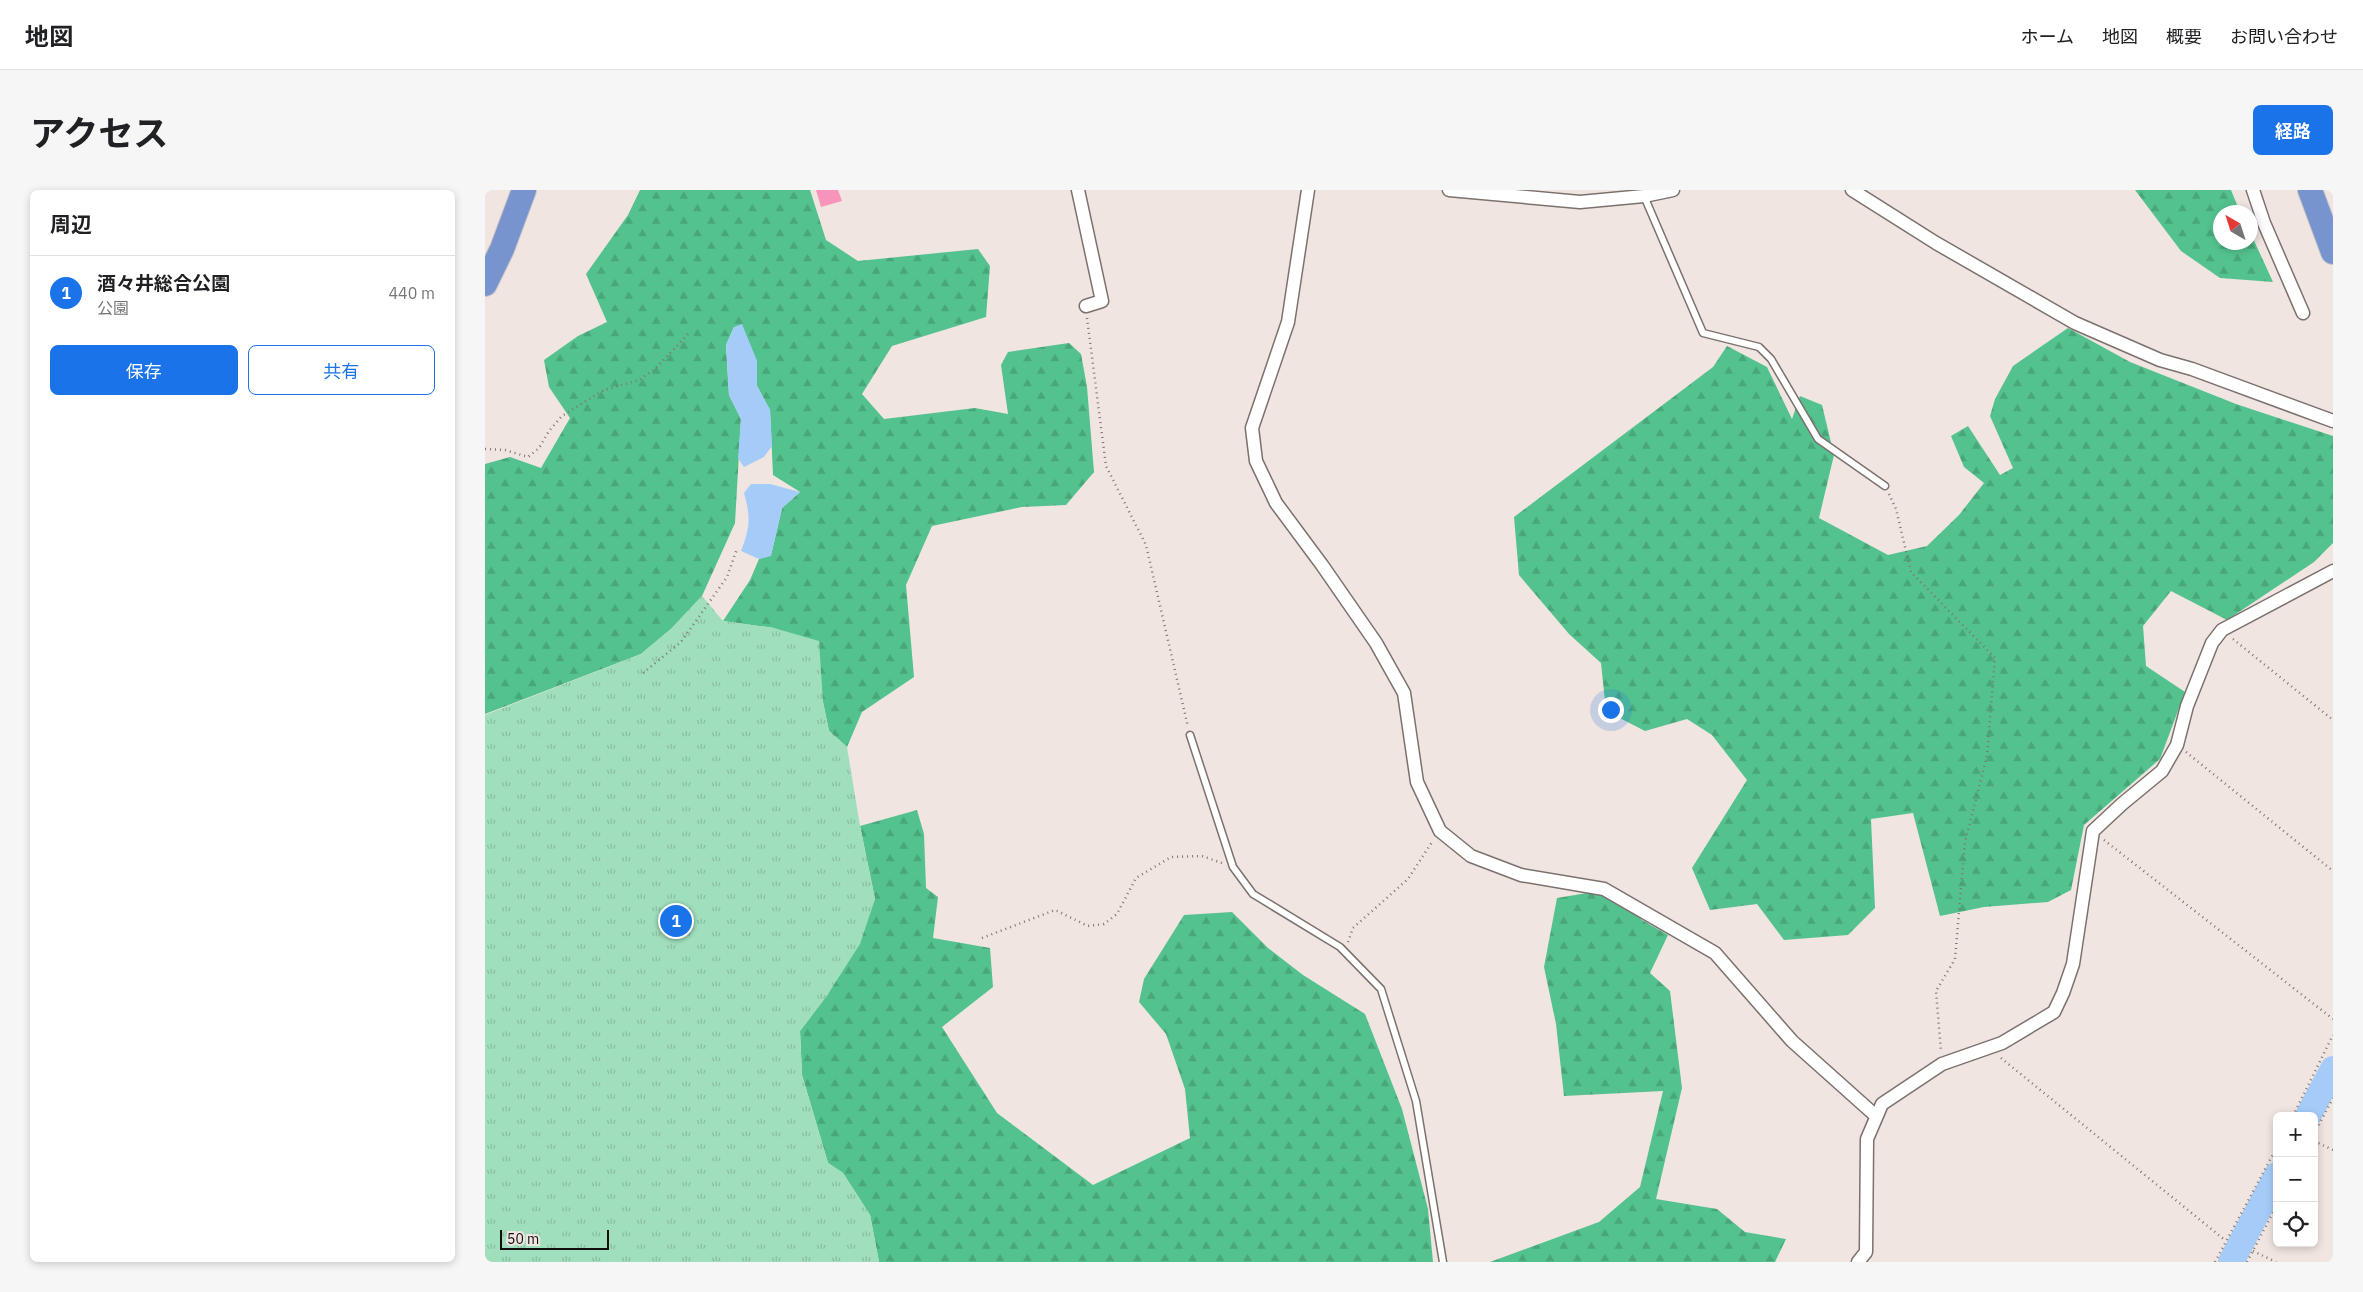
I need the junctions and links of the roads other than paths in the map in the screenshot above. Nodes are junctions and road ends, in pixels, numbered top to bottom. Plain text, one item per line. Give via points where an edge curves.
1 (524, 190) edge
2 (1078, 190) edge
3 (1308, 190) edge
4 (1449, 190) edge
5 (1673, 190) edge
6 (1852, 190) edge
7 (2253, 190) edge
8 (2310, 190) edge
9 (1644, 196) junction
10 (2333, 252) edge
11 (485, 284) edge
12 (1086, 306) road end
13 (2303, 312) dead end
14 (2333, 421) edge
15 (1885, 486) road end
16 (2333, 571) edge
17 (1190, 735) road end
18 (1876, 1116) junction
19 (1443, 1262) edge
20 (1858, 1262) edge

1 - 11 highway via 503,249
2 - 12 street via 1103,301
3 - 18 street via 1288,322 1252,428 1256,461 1276,503 1376,643 1404,693 1417,782 1440,831 1471,856 1521,875 1605,889 1715,953 1792,1041
4 - 9 street via 1580,202
5 - 9 street
6 - 14 street via 2075,323 2160,360
7 - 13 street
8 - 10 highway
9 - 15 lane via 1703,333 1759,347 1771,359 1818,439
16 - 18 street via 2222,630 2212,643 2187,706 2177,745 2162,771 2093,831 2073,964 2054,1012 2002,1042 1941,1064 1882,1104
17 - 19 lane via 1233,868 1253,894 1345,952 1381,989 1416,1101
18 - 20 street via 1867,1139 1865,1252

